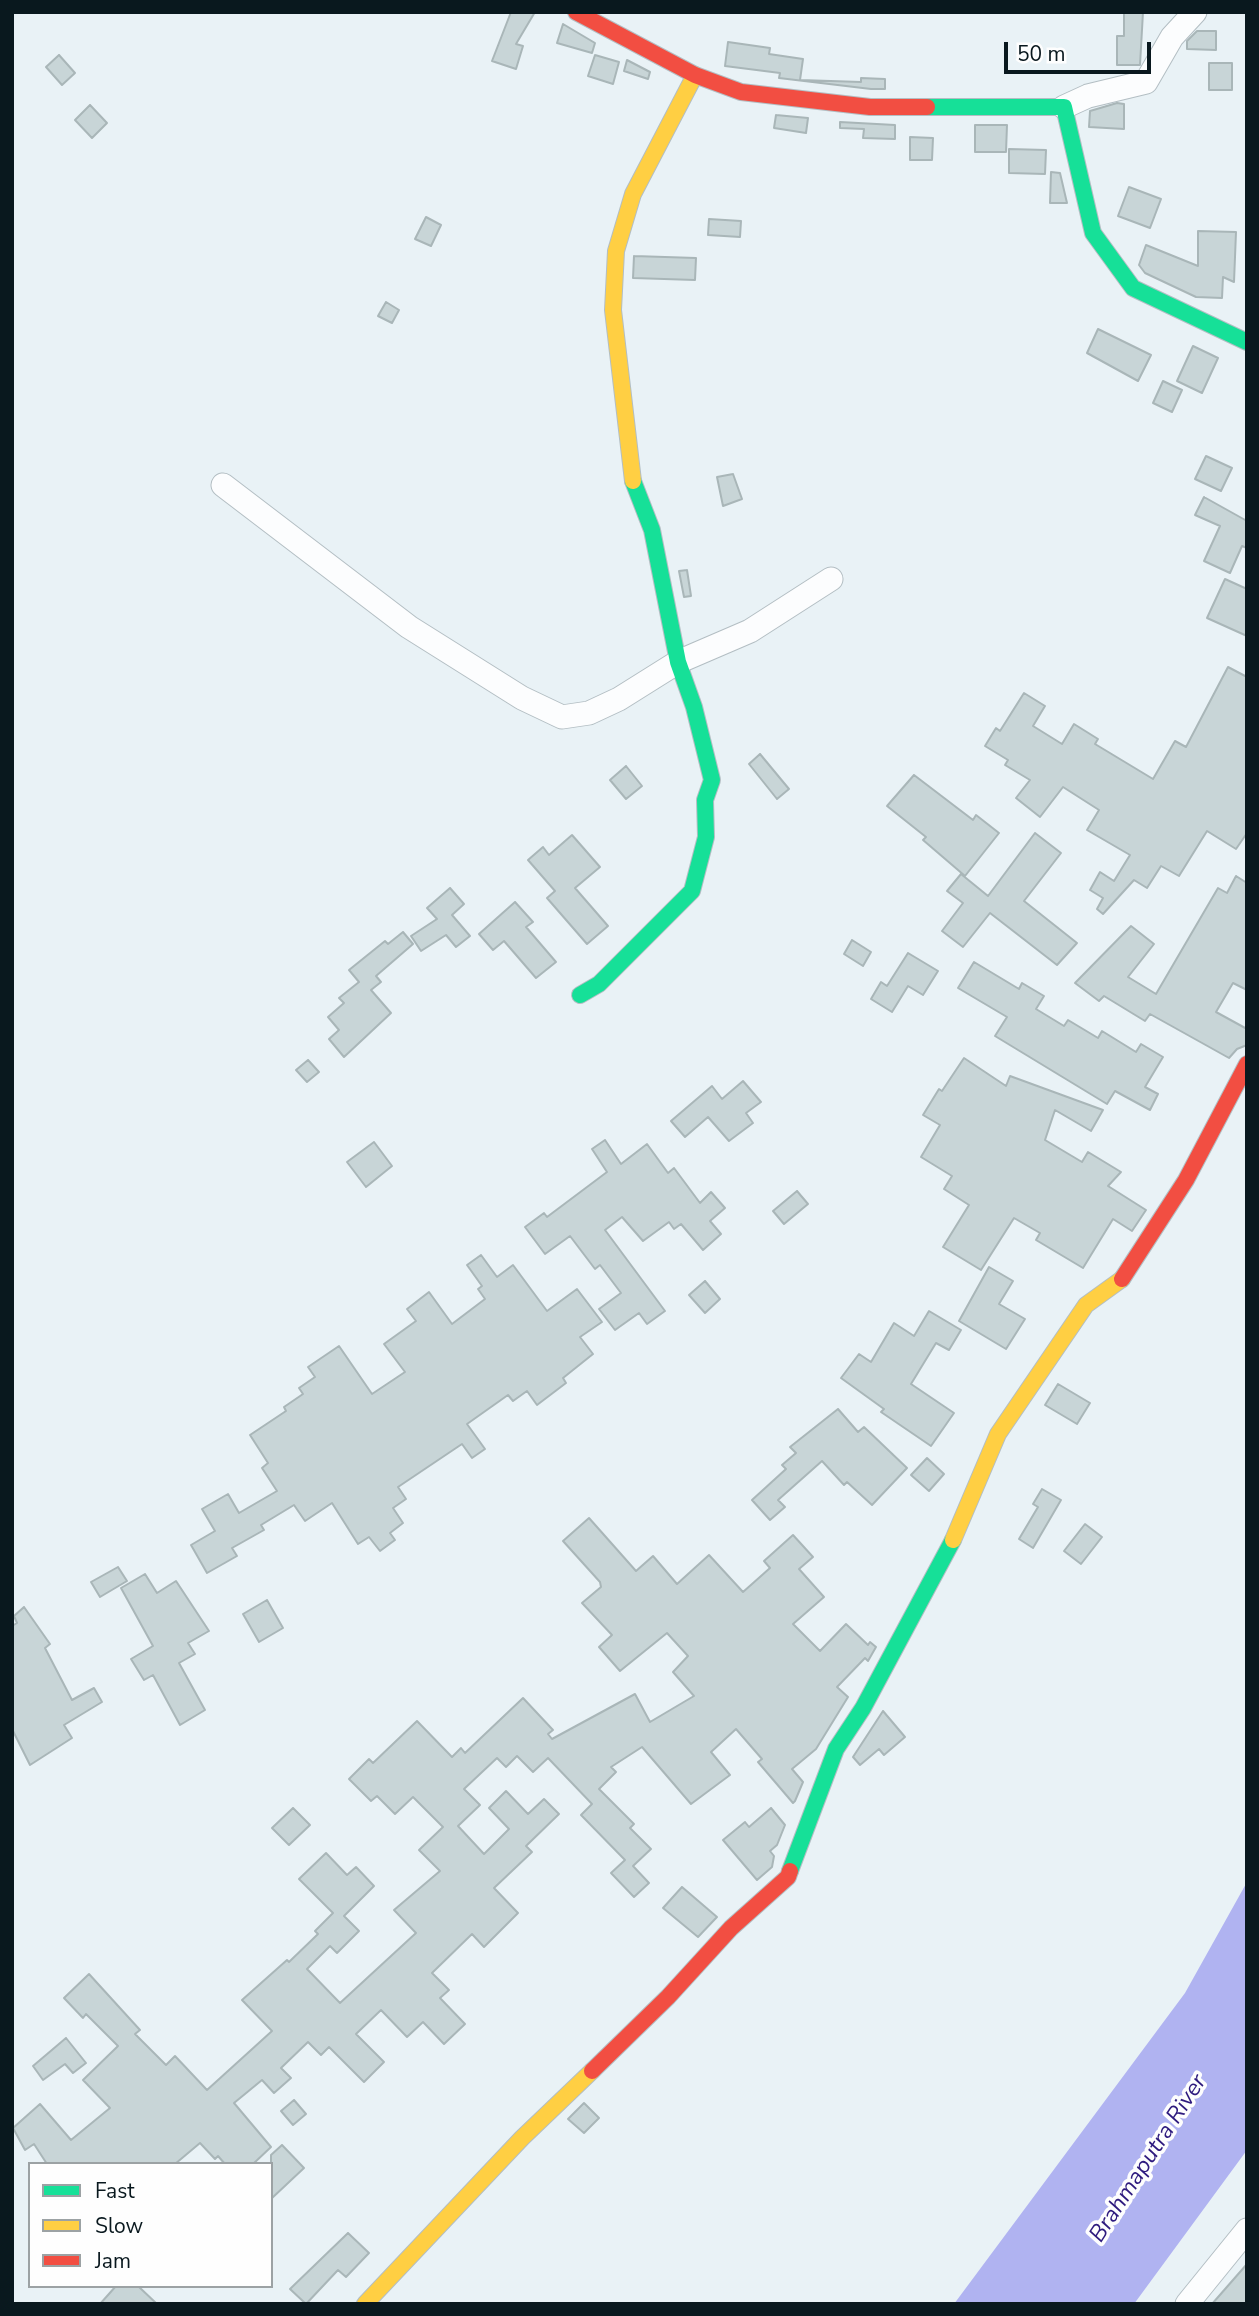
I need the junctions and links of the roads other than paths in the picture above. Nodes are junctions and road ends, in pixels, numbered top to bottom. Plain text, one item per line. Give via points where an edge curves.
1 (576, 12) edge
2 (1195, 12) edge
3 (695, 75) junction
4 (1064, 107) junction
5 (1247, 342) edge
6 (223, 485) dead end
7 (831, 579) dead end
8 (678, 662) junction
9 (580, 995) dead end
10 (1247, 1064) edge
11 (1247, 2230) edge
12 (365, 2304) edge
13 (1187, 2304) edge

1 - 3 street
2 - 4 street via 1172,37 1146,82 1088,96
3 - 4 street via 741,92 845,105
3 - 8 street via 634,194 617,251 614,310 633,480 652,530
4 - 5 street via 1093,233 1133,288
6 - 8 street via 409,627 522,698 562,717 589,713 619,699
7 - 8 street via 750,631
8 - 9 street via 712,780 705,800 706,837 696,880 692,891 643,941
10 - 12 street via 1186,1180 1125,1277 1086,1305 998,1434 944,1563 836,1749 788,1877 731,1928 668,1997 522,2138
11 - 13 street

